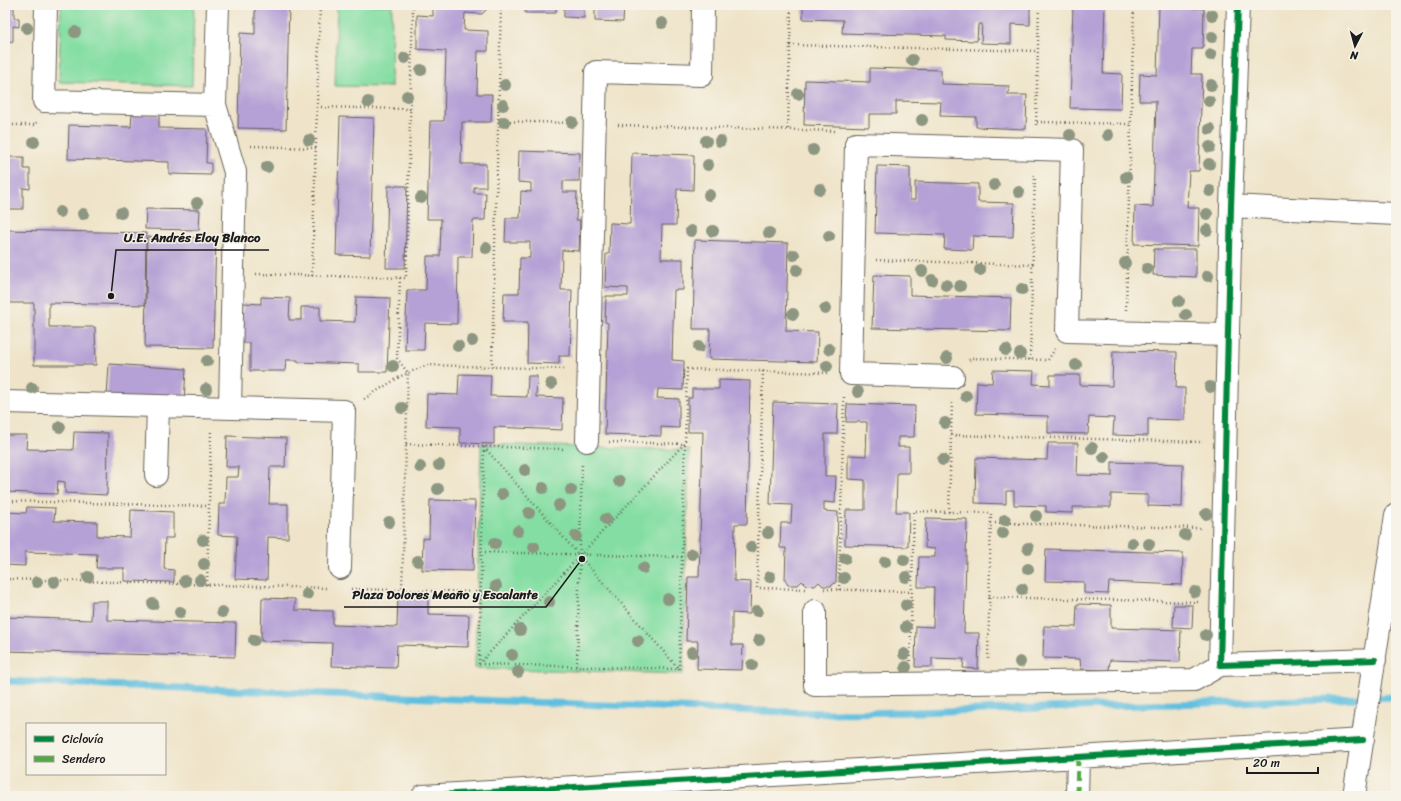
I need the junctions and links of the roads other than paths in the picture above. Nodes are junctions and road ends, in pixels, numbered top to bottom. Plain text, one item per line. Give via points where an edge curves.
1 (46, 5) edge
2 (218, 5) edge
3 (703, 5) edge
4 (1238, 5) edge
5 (216, 105) junction
6 (1231, 206) junction
7 (1396, 214) edge
8 (1228, 336) junction
9 (953, 377) road end
10 (5, 402) edge
11 (158, 406) junction
12 (220, 408) junction
13 (585, 445) road end
14 (156, 475) dead end
15 (1396, 514) edge
16 (340, 568) dead end
17 (815, 611) dead end
18 (1375, 660) junction
19 (1220, 665) junction
20 (1363, 740) junction
21 (1078, 758) junction
22 (599, 791) edge
23 (423, 796) edge
24 (1077, 796) edge
25 (1354, 796) edge

1 - 5 street via 44,101
2 - 5 street
3 - 13 street via 702,75 596,72
4 - 6 street
5 - 12 street via 236,172 233,273
6 - 7 street
6 - 8 street
8 - 9 street via 1067,331 1072,150 856,144 850,374
8 - 19 street
10 - 11 street
11 - 12 street
11 - 14 street
12 - 16 street via 344,411
15 - 18 street
17 - 19 street via 815,685 1194,680
18 - 19 street
18 - 20 street
20 - 21 street
20 - 25 street
21 - 22 street
21 - 24 street
22 - 23 street

